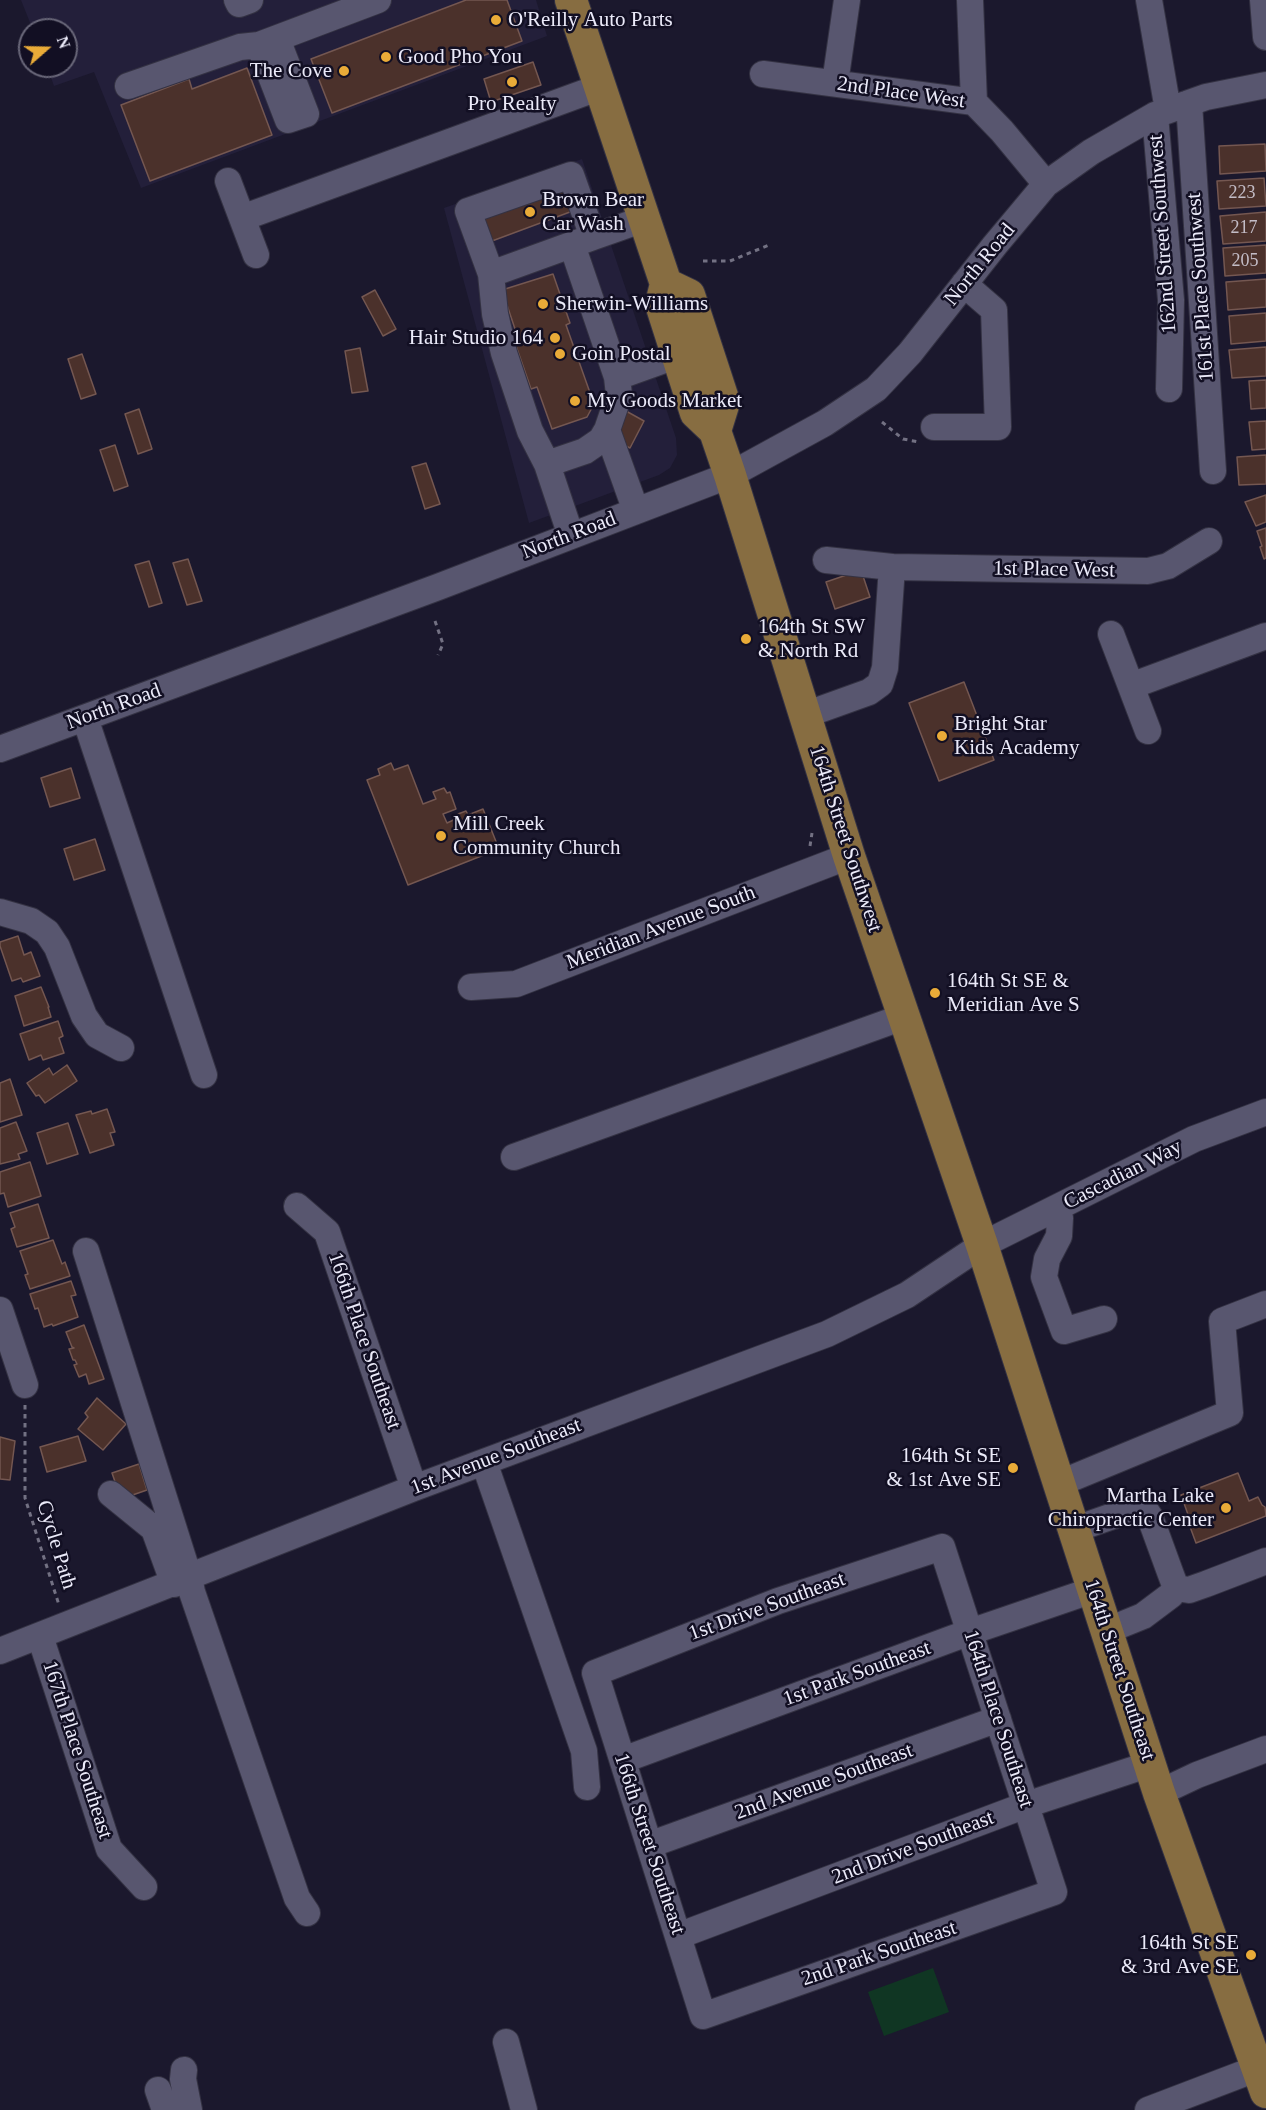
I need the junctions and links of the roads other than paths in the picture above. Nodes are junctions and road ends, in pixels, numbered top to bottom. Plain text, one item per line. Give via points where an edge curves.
1 (237, 0) edge
2 (250, 0) edge
3 (378, 0) edge
4 (571, 0) edge
5 (847, 0) edge
6 (970, 0) edge
7 (1149, 0) edge
8 (1263, 0) edge
9 (1266, 37) edge
10 (763, 74) dead end
11 (835, 83) junction
12 (1266, 85) edge
13 (128, 86) dead end
14 (600, 87) junction
15 (974, 102) junction
16 (1170, 109) junction
17 (228, 181) dead end
18 (1046, 184) junction
19 (242, 218) junction
20 (644, 219) junction
21 (583, 241) junction
22 (256, 255) dead end
23 (491, 274) junction
24 (666, 284) junction
25 (964, 284) junction
26 (678, 355) junction
27 (617, 377) junction
28 (1169, 389) dead end
29 (607, 430) junction
30 (715, 431) junction
31 (930, 434) road end
32 (547, 464) junction
33 (1213, 471) dead end
34 (730, 474) junction
35 (636, 511) junction
36 (572, 536) junction
37 (1209, 541) dead end
38 (826, 560) dead end
39 (892, 567) junction
40 (1111, 634) dead end
41 (1266, 636) edge
42 (1131, 686) junction
43 (805, 715) junction
44 (85, 718) junction
45 (1148, 731) dead end
46 (0, 749) edge
47 (849, 856) junction
48 (0, 912) edge
49 (471, 987) dead end
50 (903, 1017) junction
51 (121, 1048) dead end
52 (204, 1075) dead end
53 (1266, 1112) edge
54 (514, 1157) dead end
55 (297, 1206) dead end
56 (1056, 1208) junction
57 (982, 1245) junction
58 (86, 1251) dead end
59 (1266, 1304) edge
60 (0, 1310) edge
61 (1104, 1319) dead end
62 (25, 1385) road end
63 (484, 1462) junction
64 (1058, 1484) junction
65 (414, 1488) junction
66 (111, 1494) dead end
67 (1073, 1530) junction
68 (942, 1547) joint
69 (1266, 1561) edge
70 (182, 1581) junction
71 (1176, 1588) junction
72 (1093, 1590) junction
73 (1106, 1631) junction
74 (970, 1632) junction
75 (40, 1636) junction
76 (0, 1652) edge
77 (595, 1673) joint
78 (998, 1719) junction
79 (1266, 1749) edge
80 (622, 1760) junction
81 (1150, 1764) junction
82 (587, 1787) dead end
83 (1159, 1793) junction
84 (1026, 1805) junction
85 (649, 1845) junction
86 (144, 1887) dead end
87 (1054, 1892) joint
88 (307, 1912) dead end
89 (678, 1936) junction
90 (703, 2016) joint
91 (506, 2042) dead end
92 (184, 2070) dead end
93 (1263, 2075) edge
94 (189, 2110) edge
95 (524, 2110) edge
96 (1148, 2110) edge

1 - 2 street via 239,4
3 - 13 street via 268,42 240,47
4 - 14 main road, 164th Street Southwest
5 - 11 street
6 - 15 street
7 - 16 street
8 - 9 street
10 - 11 street, 2nd Place West
11 - 15 street, 2nd Place West
12 - 16 street
14 - 19 street
14 - 20 main road, 164th Street Southwest
15 - 18 street, 2nd Place West
16 - 18 street via 1091,152
16 - 28 street, 162nd Street Southwest
16 - 33 street, 161st Place Southwest
17 - 19 street
18 - 25 street, North Road
19 - 22 street
20 - 21 street
20 - 24 main road, 164th Street Southwest
21 - 23 street
21 - 23 street via 571,175 468,211
21 - 27 street
23 - 32 street via 504,353 530,431
24 - 26 main road, 164th Street Southwest via 661,304
24 - 30 main road via 689,295 693,305 724,402
25 - 31 street via 994,310 998,427
25 - 34 street, North Road via 910,353 876,388 825,423
26 - 27 street
26 - 30 main road, 164th Street Southwest via 696,413
27 - 29 street via 619,395
29 - 32 street via 601,440 585,451
29 - 35 street
30 - 34 main road, 164th Street Southwest
32 - 36 street
34 - 35 street, North Road
34 - 43 main road, 164th Street Southwest
35 - 36 street, North Road
36 - 44 street, North Road
37 - 39 street, 1st Place West via 1168,566 1148,571
38 - 39 street, 1st Place West
39 - 43 street via 885,668 880,684 869,692
40 - 42 street
41 - 42 street
42 - 45 street
43 - 47 main road, 164th Street Southwest
44 - 46 street, North Road
44 - 52 street
47 - 49 street, Meridian Avenue South via 516,984
47 - 50 main road, 164th Street Southwest
48 - 51 street via 31,921 47,932 57,947 84,1016 97,1035
50 - 54 street
50 - 57 main road, 164th Street Southwest
53 - 56 street, Cascadian Way via 1194,1139
55 - 65 street, 166th Place Southeast via 327,1232
56 - 57 street, Cascadian Way
56 - 61 street via 1059,1236 1047,1259 1044,1277 1064,1331
57 - 63 street, 1st Avenue Southeast via 907,1295 827,1334
57 - 64 main road, 164th Street Southeast
58 - 70 street
59 - 64 street via 1222,1321 1230,1413
60 - 62 street
63 - 65 street, 1st Avenue Southeast
63 - 82 street via 584,1751
64 - 67 main road, 164th Street Southeast
65 - 70 street, 1st Avenue Southeast
66 - 70 street via 154,1529
67 - 71 street via 1110,1517 1146,1511
67 - 72 main road, 164th Street Southeast
68 - 74 street, 164th Place Southeast
68 - 77 street, 1st Drive Southeast via 778,1601
69 - 71 street via 1189,1590
70 - 75 street, 1st Avenue Southeast
70 - 88 street via 192,1592 265,1809 297,1898
71 - 73 street via 1143,1616
72 - 73 main road, 164th Street Southeast
72 - 74 street, 1st Park Southeast
73 - 81 main road, 164th Street Southeast
74 - 78 street, 164th Place Southeast
74 - 80 street, 1st Park Southeast
75 - 76 street, 1st Avenue Southeast
75 - 86 street, 167th Place Southeast via 109,1849
77 - 80 street, 166th Street Southeast
78 - 84 street, 164th Place Southeast
78 - 85 street, 2nd Avenue Southeast
79 - 83 street via 1197,1774
80 - 85 street, 166th Street Southeast
81 - 83 main road, 164th Street Southeast
81 - 84 street, 2nd Drive Southeast
83 - 93 main road, 164th Street Southeast
84 - 87 street, 164th Place Southeast
84 - 89 street, 2nd Drive Southeast
85 - 89 street, 166th Street Southeast
87 - 90 street, 2nd Park Southeast
89 - 90 street, 166th Street Southeast
91 - 95 street
92 - 94 street
93 - 96 street

